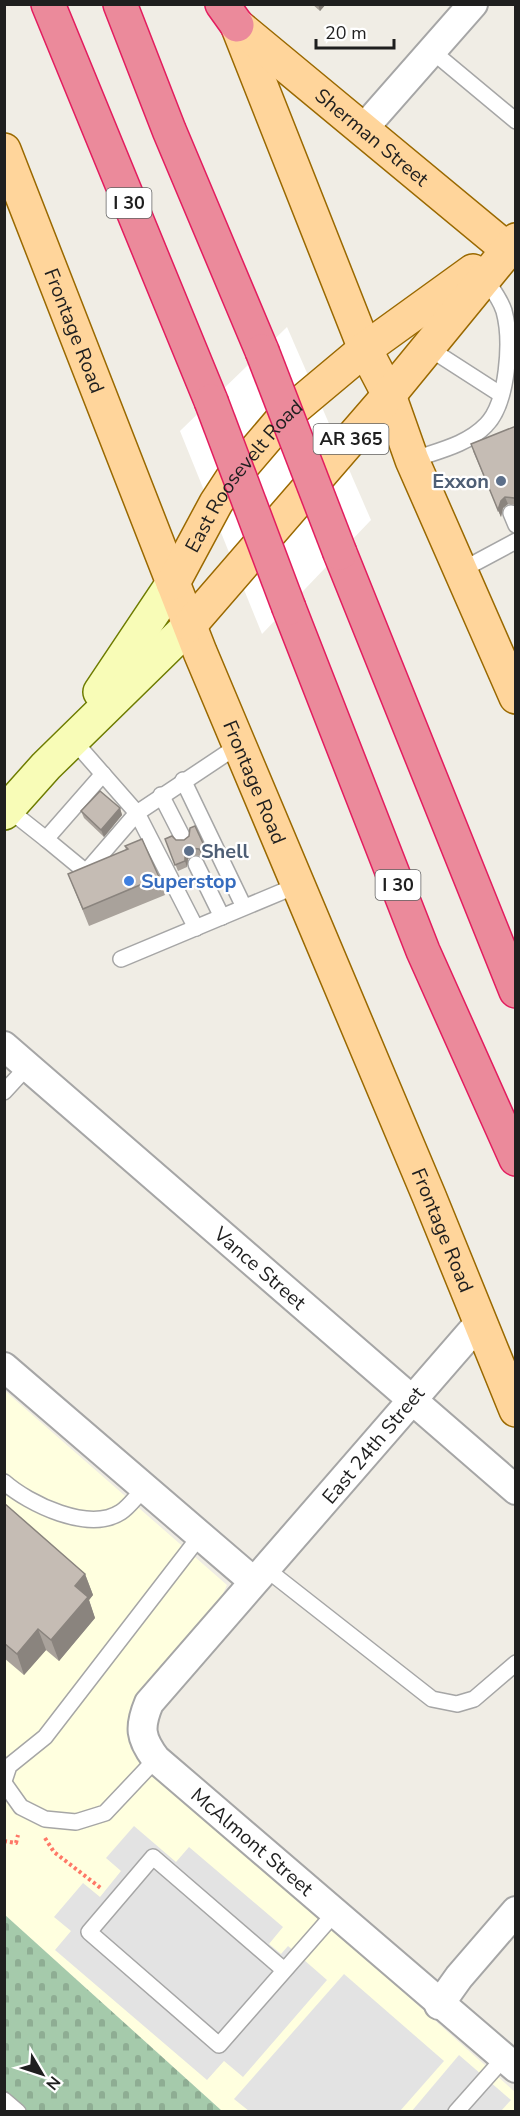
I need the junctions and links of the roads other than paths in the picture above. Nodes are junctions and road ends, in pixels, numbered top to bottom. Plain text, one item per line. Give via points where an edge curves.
1 (48, 4) edge
2 (120, 4) edge
3 (473, 4) edge
4 (229, 15) edge
5 (432, 51) junction
6 (516, 121) edge
7 (364, 128) junction
8 (4, 150) edge
9 (511, 244) edge
10 (480, 272) junction
11 (427, 347) junction
12 (365, 350) junction
13 (500, 394) junction
14 (389, 395) junction
15 (412, 460) junction
16 (516, 542) edge
17 (460, 571) junction
18 (173, 583) junction
19 (190, 625) junction
20 (516, 697) edge
21 (73, 740) junction
22 (239, 744) junction
23 (46, 766) junction
24 (103, 774) junction
25 (183, 780) junction
26 (160, 795) junction
27 (6, 811) edge
28 (137, 813) junction
29 (183, 838) edge
30 (46, 839) junction
31 (195, 864) dead end
32 (298, 885) junction
33 (244, 907) junction
34 (222, 917) junction
35 (196, 928) junction
36 (121, 959) dead end
37 (516, 991) edge
38 (4, 1046) edge
39 (28, 1066) junction
40 (4, 1092) edge
41 (516, 1159) edge
42 (480, 1322) junction
43 (4, 1367) edge
44 (410, 1401) junction
45 (516, 1410) edge
46 (4, 1482) edge
47 (145, 1488) junction
48 (516, 1490) edge
49 (201, 1536) junction
50 (259, 1575) junction
51 (516, 1663) edge
52 (156, 1759) junction
53 (4, 1782) edge
54 (516, 1911) edge
55 (334, 1914) junction
56 (284, 1970) junction
57 (439, 2005) junction
58 (510, 2063) edge
59 (4, 2100) edge
60 (18, 2112) edge
61 (456, 2112) edge

1 - 41 highway, I 30, bridge via 211,401 423,951
2 - 37 highway, bridge
3 - 5 street
4 - 7 main road, Sherman Street
4 - 12 main road
5 - 6 lane
5 - 7 street
7 - 9 main road, Sherman Street
8 - 18 main road, Frontage Road
9 - 10 main road, East Roosevelt Road / AR 365
10 - 11 main road, East Roosevelt Road / AR 365
10 - 12 main road, East Roosevelt Road / AR 365
10 - 13 lane via 504,309 509,342
11 - 13 lane
11 - 14 main road, East Roosevelt Road / AR 365
12 - 14 main road
12 - 18 main road, East Roosevelt Road / AR 365 via 300,402 246,460 216,503
13 - 15 lane via 476,443
14 - 15 main road
14 - 19 main road, East Roosevelt Road / AR 365
15 - 17 main road
16 - 17 lane
17 - 20 main road
18 - 19 main road, Frontage Road
18 - 23 main road, East Roosevelt Road / AR 365
19 - 21 main road, East Roosevelt Road / AR 365
19 - 22 main road, Frontage Road
21 - 23 main road, East Roosevelt Road / AR 365
21 - 24 lane
22 - 25 lane
22 - 32 main road, Frontage Road
23 - 27 main road, East Roosevelt Road / AR 365
24 - 28 lane
24 - 30 lane
25 - 26 lane
25 - 33 lane
26 - 28 lane
26 - 29 lane
27 - 30 lane
28 - 30 lane via 86,872
28 - 35 lane
31 - 34 lane
32 - 33 lane
32 - 42 main road, Frontage Road
33 - 34 lane
34 - 35 lane
35 - 36 lane
38 - 39 street, Vance Street
39 - 40 lane
39 - 44 street, Vance Street
42 - 44 street, East 24th Street
42 - 45 main road, Frontage Road
43 - 47 street
44 - 48 street, Vance Street
44 - 50 street, East 24th Street via 342,1484
46 - 47 lane via 38,1506 75,1517 94,1518 122,1511
47 - 49 street
49 - 50 street
49 - 53 lane via 45,1737 9,1766
50 - 51 lane via 432,1699 457,1704 474,1698
50 - 52 street, McAlmont Street via 148,1703 140,1730
52 - 53 lane via 105,1813 76,1822 45,1819 21,1807
52 - 55 street, McAlmont Street
54 - 57 street
55 - 56 lane
55 - 57 street, McAlmont Street
56 - 56 lane via 219,2045 88,1932 153,1857
57 - 58 street, McAlmont Street
58 - 61 lane
59 - 60 lane

